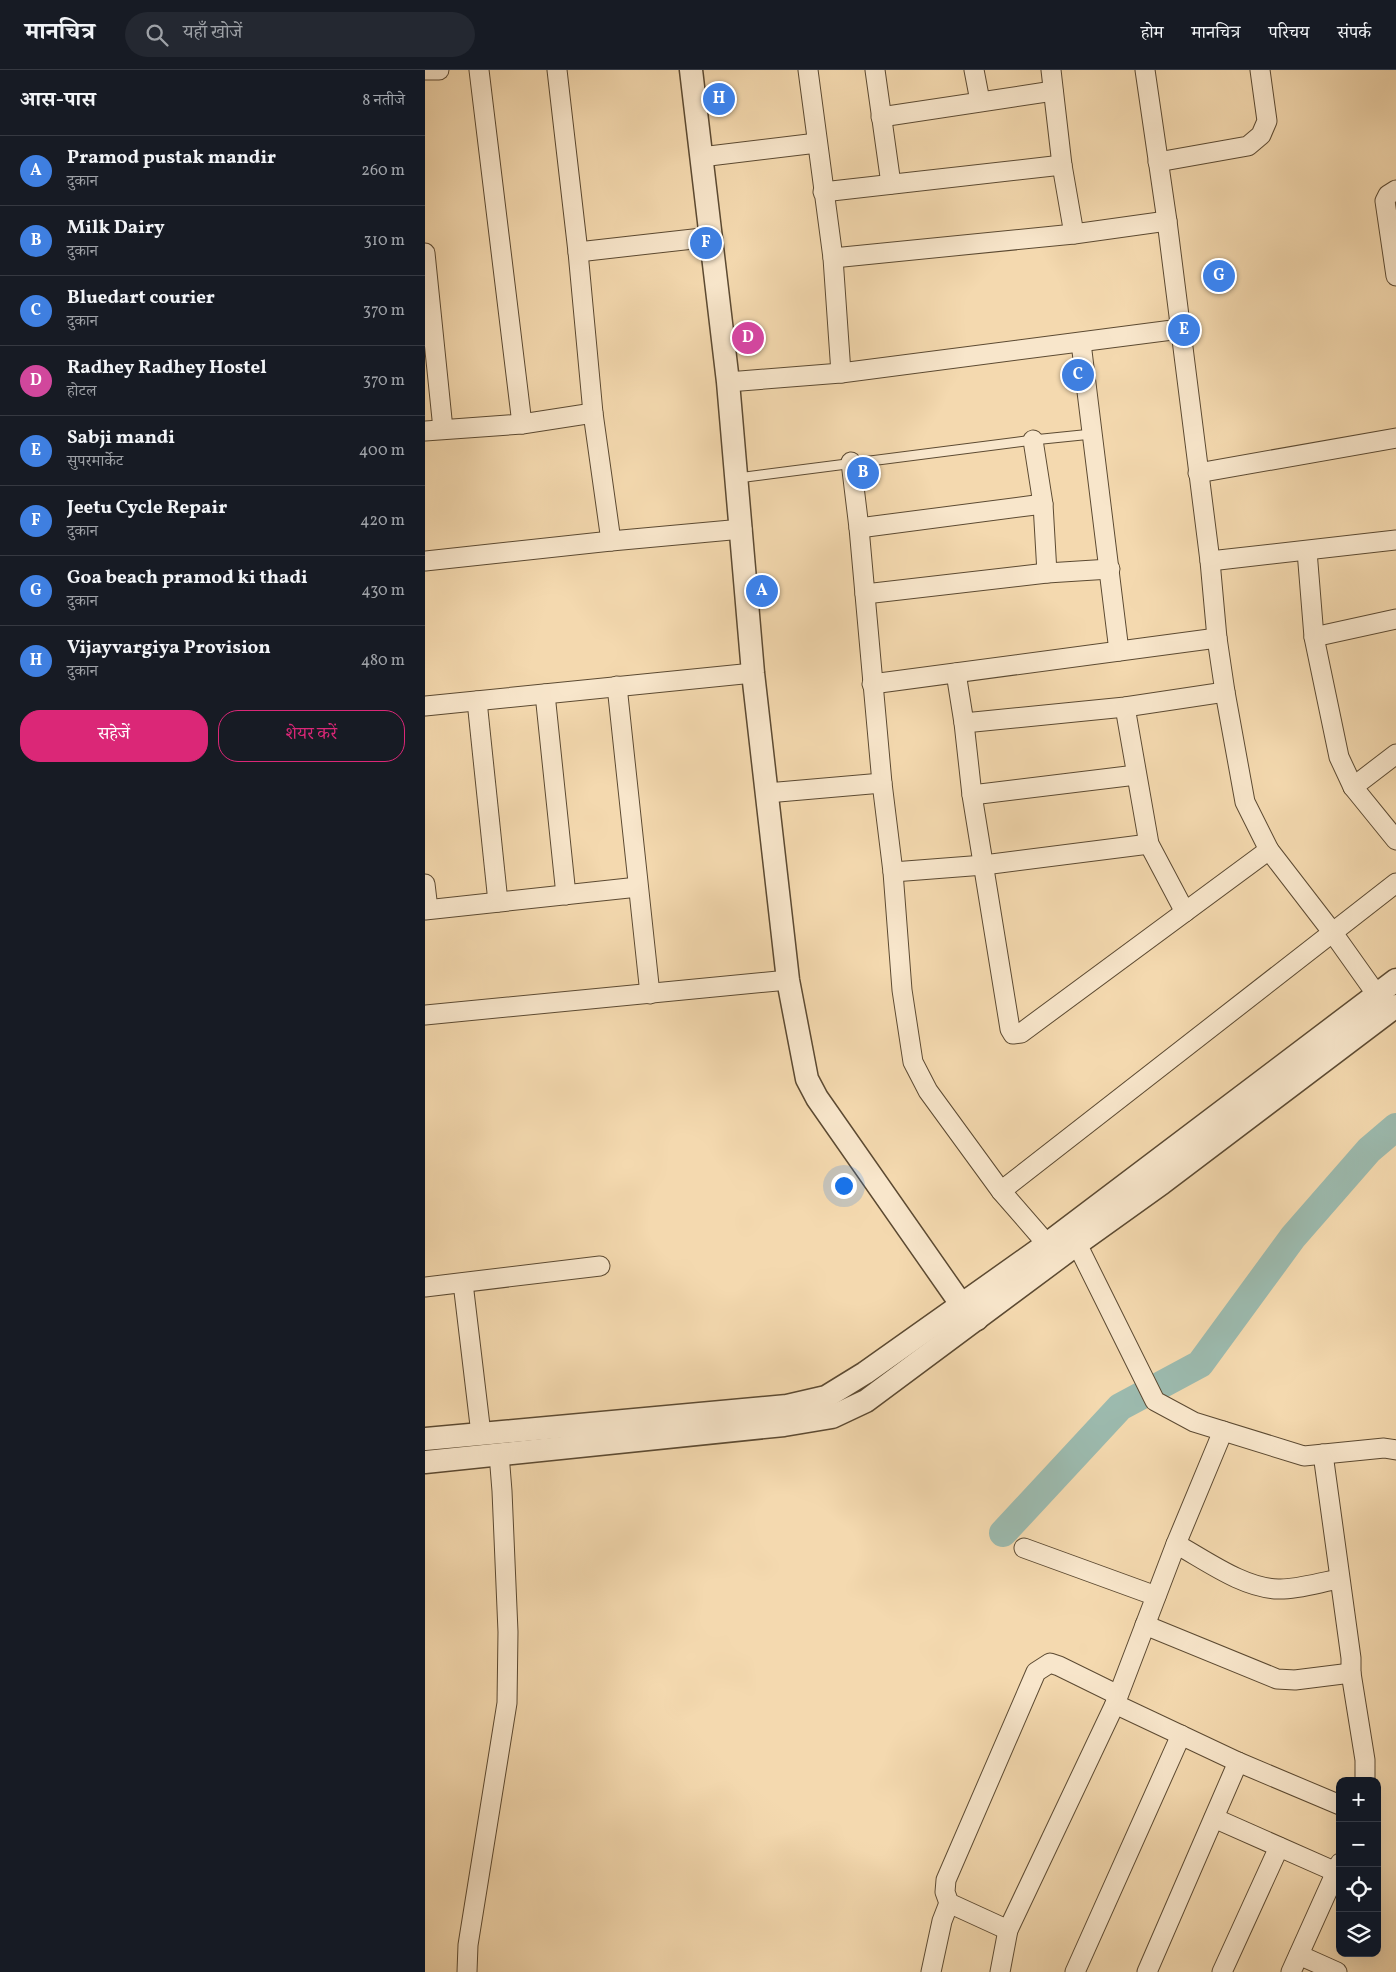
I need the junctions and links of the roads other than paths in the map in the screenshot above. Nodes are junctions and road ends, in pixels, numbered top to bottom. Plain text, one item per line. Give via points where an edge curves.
1 (425, 70) edge
2 (439, 70) edge
3 (479, 70) edge
4 (557, 70) edge
5 (691, 70) edge
6 (808, 70) edge
7 (875, 70) edge
8 (974, 70) edge
9 (1051, 70) edge
10 (1145, 70) edge
11 (1260, 70) edge
12 (1053, 91) junction
13 (980, 101) junction
14 (881, 117) junction
15 (817, 143) junction
16 (701, 157) junction
17 (1158, 162) junction
18 (1062, 165) junction
19 (891, 184) junction
20 (1396, 190) edge
21 (823, 192) junction
22 (1167, 221) junction
23 (1074, 234) junction
24 (711, 237) junction
25 (578, 252) junction
26 (425, 253) edge
27 (833, 258) junction
28 (1396, 276) edge
29 (428, 313) edge
30 (1180, 329) junction
31 (1081, 343) junction
32 (841, 373) junction
33 (728, 382) junction
34 (593, 413) junction
35 (522, 424) junction
36 (434, 430) edge
37 (1092, 434) junction
38 (1396, 438) edge
39 (1033, 440) junction
40 (851, 462) junction
41 (1198, 472) junction
42 (737, 478) junction
43 (1043, 504) junction
44 (859, 528) junction
45 (742, 529) junction
46 (611, 540) junction
47 (1396, 540) edge
48 (1307, 551) junction
49 (425, 561) edge
50 (1210, 561) junction
51 (1110, 569) junction
52 (1047, 573) junction
53 (865, 594) junction
54 (1396, 619) edge
55 (1314, 637) junction
56 (1217, 638) junction
57 (1119, 651) junction
58 (753, 673) junction
59 (956, 673) junction
60 (872, 684) junction
61 (617, 686) junction
62 (1225, 692) junction
63 (545, 694) junction
64 (477, 701) junction
65 (425, 706) edge
66 (1125, 707) junction
67 (964, 723) junction
68 (1396, 754) edge
69 (1136, 775) junction
70 (882, 783) junction
71 (1353, 787) junction
72 (767, 793) junction
73 (972, 795) junction
74 (1396, 840) edge
75 (1149, 844) junction
76 (1269, 850) junction
77 (984, 865) junction
78 (893, 872) junction
79 (1396, 883) edge
80 (425, 884) edge
81 (638, 887) junction
82 (566, 895) junction
83 (498, 902) junction
84 (426, 909) edge
85 (1185, 912) junction
86 (1333, 933) junction
87 (787, 980) junction
88 (1396, 980) edge
89 (650, 994) junction
90 (1388, 1003) edge
91 (425, 1015) edge
92 (1001, 1190) junction
93 (1047, 1244) junction
94 (1077, 1244) junction
95 (600, 1266) dead end
96 (463, 1283) junction
97 (425, 1288) edge
98 (969, 1312) junction
99 (1223, 1431) junction
100 (481, 1434) junction
101 (425, 1439) edge
102 (1390, 1449) edge
103 (499, 1454) junction
104 (1323, 1454) junction
105 (425, 1462) edge
106 (1176, 1544) junction
107 (1025, 1548) dead end
108 (1339, 1579) junction
109 (1156, 1596) junction
110 (1145, 1625) junction
111 (1351, 1673) junction
112 (1117, 1700) junction
113 (1181, 1734) junction
114 (1238, 1762) junction
115 (1365, 1777) edge
116 (1336, 1803) edge
117 (1214, 1818) junction
118 (1279, 1847) junction
119 (1336, 1867) edge
120 (1336, 1872) edge
121 (949, 1903) junction
122 (1008, 1930) junction
123 (1299, 1955) junction
124 (467, 1972) edge
125 (931, 1972) edge
126 (1000, 1972) edge
127 (1075, 1972) edge
128 (1148, 1972) edge
129 (1222, 1972) edge
130 (1291, 1972) edge
131 (1337, 1972) edge

1 - 2 street
3 - 35 street
4 - 25 street
5 - 16 street
6 - 15 street
7 - 14 street
8 - 13 street
9 - 12 street
10 - 17 street
11 - 17 street via 1267,122 1261,135 1248,146
12 - 13 street
12 - 18 street
13 - 14 street
14 - 19 street
15 - 16 street
15 - 21 street
16 - 24 street
17 - 22 street
18 - 19 street
18 - 23 street
19 - 21 street
20 - 28 street via 1385,201
21 - 27 street
22 - 23 street
22 - 30 street
23 - 27 street
24 - 25 street
24 - 33 street
25 - 34 street
26 - 29 street
27 - 32 street
29 - 36 street
30 - 31 street
30 - 41 street
31 - 32 street
31 - 37 street
32 - 33 street
33 - 42 street
34 - 35 street
34 - 46 street
35 - 36 street
37 - 39 lane
37 - 51 street
38 - 41 street
39 - 40 lane
39 - 43 street
40 - 42 lane
40 - 44 street
41 - 50 street
42 - 45 street
43 - 44 street
43 - 52 street
44 - 53 street
45 - 46 street
45 - 58 street
46 - 49 street
47 - 48 street
48 - 50 street
48 - 55 street
50 - 56 street
51 - 52 street
51 - 57 street
52 - 53 street
53 - 60 street
54 - 55 street
55 - 71 street via 1339,756
56 - 57 street
56 - 62 street
57 - 59 street
58 - 61 street
58 - 72 street
59 - 60 street
59 - 67 street
60 - 70 street
61 - 63 street
61 - 81 street
62 - 66 street
62 - 76 street via 1245,802
63 - 64 street
63 - 82 street
64 - 65 street
64 - 83 street
66 - 67 street
66 - 69 street
67 - 73 street
68 - 71 street
69 - 73 street
69 - 75 street
70 - 72 street
70 - 78 street
71 - 74 street
72 - 87 street
73 - 77 street
75 - 77 street
75 - 85 street
76 - 85 street
76 - 86 street
77 - 78 street
77 - 85 street via 1013,1034 1021,1034
78 - 92 street via 902,990 913,1062 928,1091
79 - 86 street
80 - 84 street
81 - 82 street
81 - 89 street
82 - 83 street
83 - 84 street
86 - 90 street
86 - 92 street
87 - 89 street
87 - 98 street via 807,1079 817,1098
88 - 90 street
89 - 91 street
90 - 93 street via 1284,1064
90 - 94 street via 1162,1184
92 - 93 street
93 - 98 street
94 - 98 street
94 - 99 street via 1155,1402 1194,1422
95 - 96 street
96 - 97 street
96 - 100 street
98 - 100 street via 827,1397 787,1406
98 - 103 street via 866,1401 832,1417 784,1426
99 - 104 street via 1303,1456
99 - 106 street
100 - 101 street
102 - 104 street
103 - 105 street
103 - 124 street via 509,1632 507,1703 468,1945
104 - 108 street
106 - 108 street via 1246,1583 1264,1587 1280,1589
106 - 109 street
107 - 109 street
108 - 111 street
109 - 110 street
110 - 111 street via 1277,1679
110 - 112 street
111 - 115 street
112 - 113 street
112 - 121 street via 1059,1666 1050,1664 1035,1672 946,1880 945,1892
112 - 122 street
113 - 114 street
113 - 127 street
114 - 116 street
114 - 117 street
117 - 118 street
117 - 128 street
118 - 119 street
118 - 129 street
120 - 123 street
121 - 122 street
121 - 125 street
122 - 126 street
123 - 130 street
123 - 131 street

